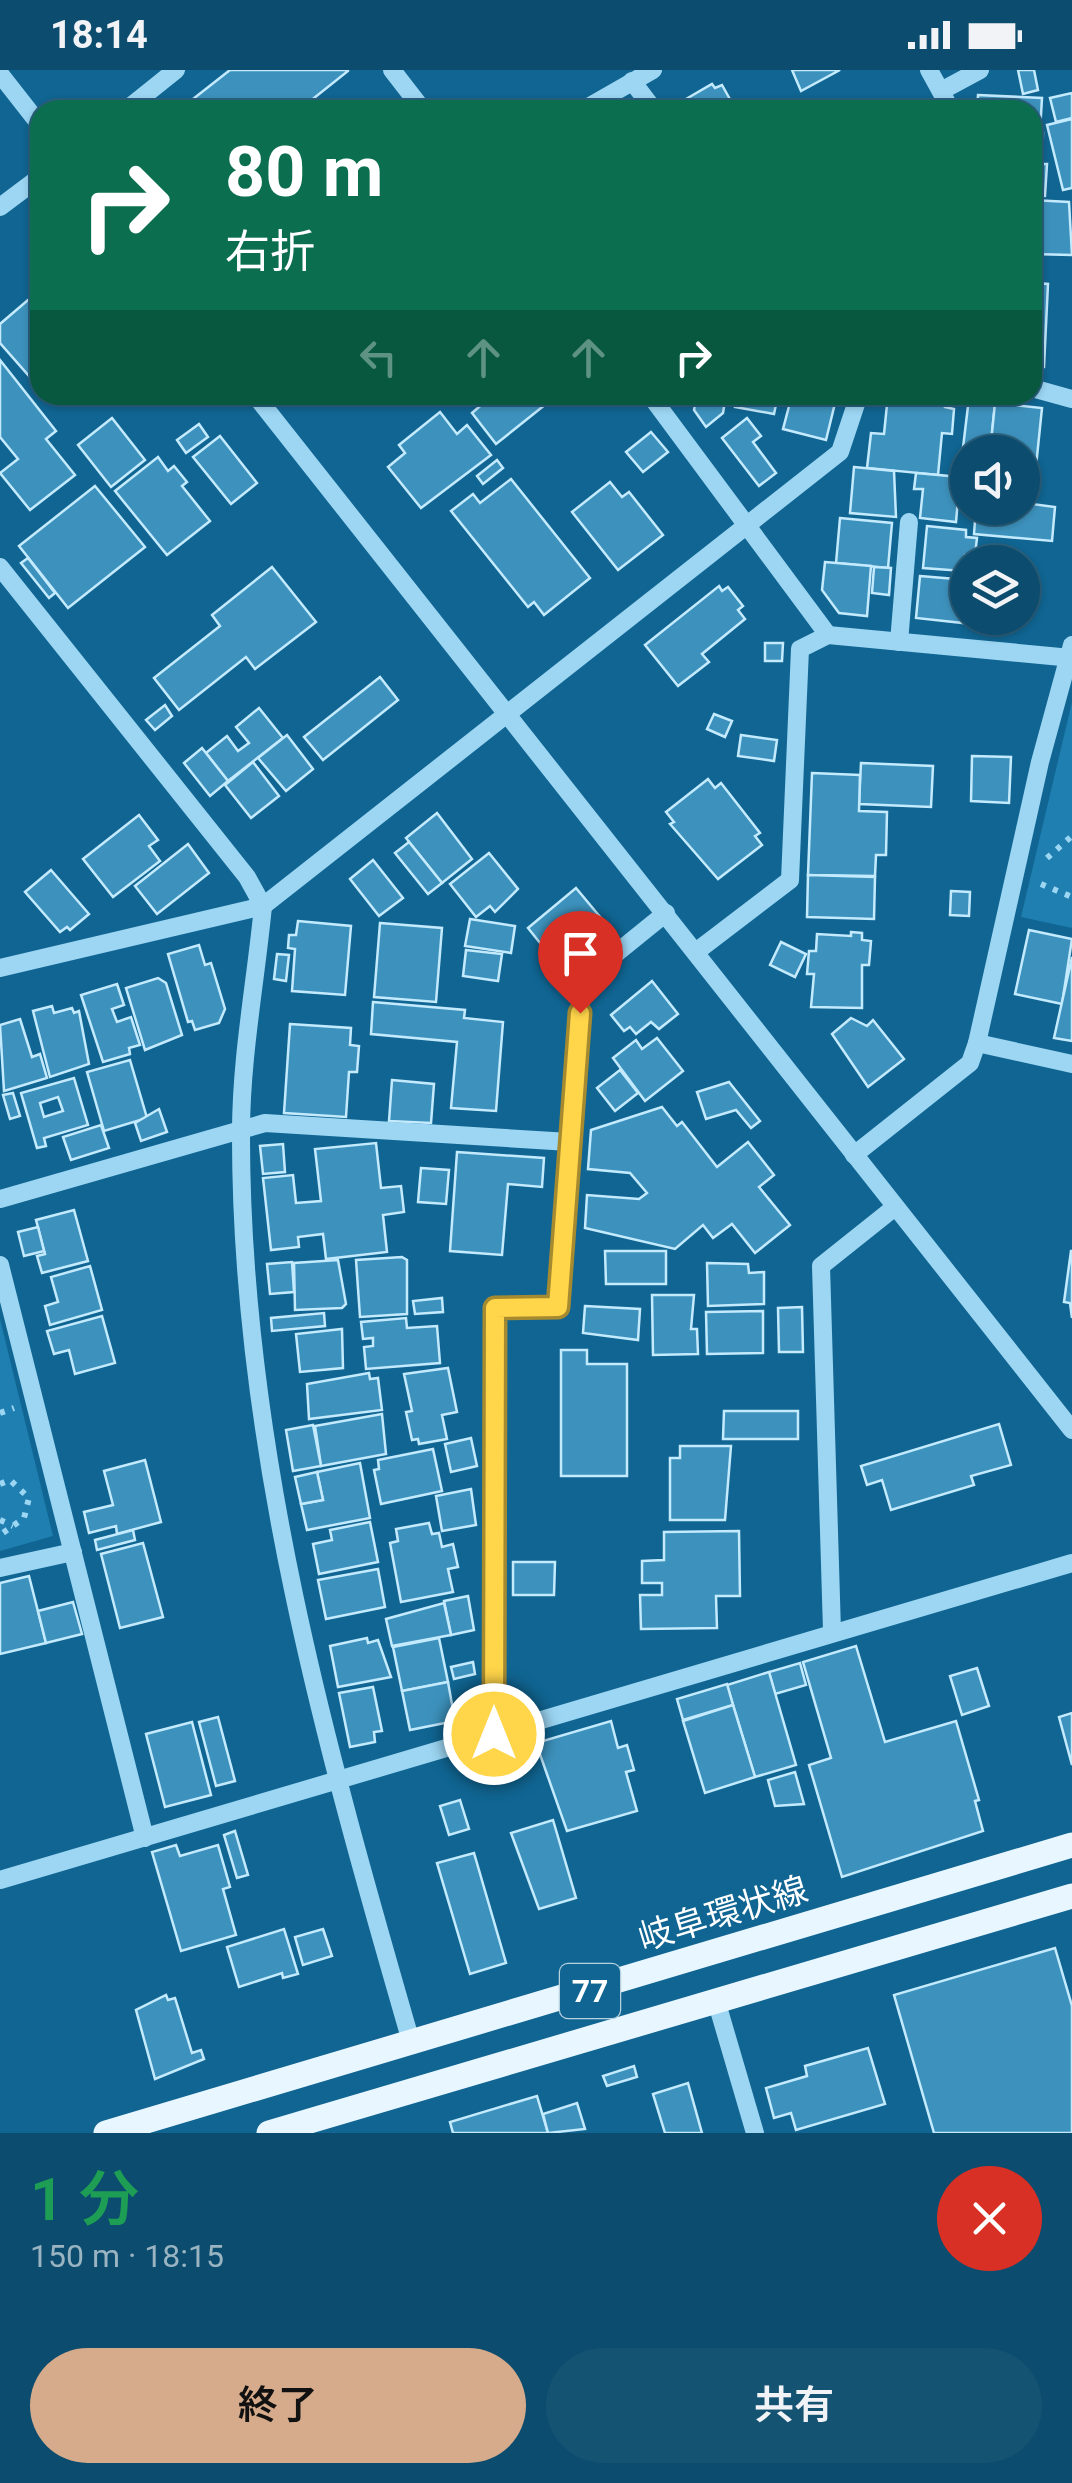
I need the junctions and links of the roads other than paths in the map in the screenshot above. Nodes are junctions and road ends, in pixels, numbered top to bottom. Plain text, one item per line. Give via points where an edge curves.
1 (176, 70) edge
2 (392, 70) edge
3 (654, 70) edge
4 (929, 70) edge
5 (980, 70) edge
6 (0, 74) edge
7 (632, 82) junction
8 (941, 92) junction
9 (138, 100) edge
10 (415, 100) edge
11 (600, 100) edge
12 (646, 100) edge
13 (945, 100) edge
14 (30, 112) edge
15 (30, 184) edge
16 (0, 207) edge
17 (1042, 391) edge
18 (1072, 399) edge
19 (263, 405) edge
20 (657, 405) edge
21 (856, 405) edge
22 (909, 522) dead end
23 (747, 525) junction
24 (0, 566) edge
25 (828, 635) junction
26 (898, 642) junction
27 (1071, 654) edge
28 (507, 712) junction
29 (263, 906) junction
30 (666, 913) junction
31 (697, 950) junction
32 (0, 968) edge
33 (977, 1043) junction
34 (1072, 1064) edge
35 (241, 1128) junction
36 (569, 1142) junction
37 (854, 1155) junction
38 (0, 1199) edge
39 (895, 1206) junction
40 (0, 1265) edge
41 (1072, 1430) edge
42 (73, 1552) junction
43 (1072, 1563) edge
44 (0, 1568) edge
45 (832, 1631) junction
46 (494, 1734) junction
47 (336, 1783) junction
48 (146, 1838) junction
49 (1072, 1845) edge
50 (0, 1880) edge
51 (1072, 1896) edge
52 (716, 2000) junction
53 (412, 2045) junction
54 (106, 2133) edge
55 (270, 2133) edge
56 (755, 2133) edge

1 - 9 street
2 - 10 street
3 - 7 street
4 - 8 street
5 - 8 street
6 - 14 street
7 - 11 street
7 - 12 street
8 - 13 street
15 - 16 street
17 - 18 street
19 - 28 street
20 - 23 street
21 - 23 street via 840,452
22 - 26 street
23 - 25 street
23 - 28 street
24 - 29 street via 247,877
25 - 26 street
25 - 31 street via 800,649 790,880
26 - 27 street
27 - 33 street
28 - 29 street
28 - 30 street
29 - 32 street
29 - 35 street
30 - 31 street
30 - 36 street via 582,981
31 - 37 street
33 - 34 street
33 - 37 street via 970,1063
35 - 36 street via 265,1122
35 - 38 street
35 - 47 street via 251,1355
36 - 46 street via 558,1307 495,1308
37 - 39 street
39 - 41 street
39 - 45 street via 821,1266
40 - 42 street
42 - 44 street
42 - 48 street
43 - 45 street
45 - 46 street
46 - 47 street
47 - 48 street
47 - 53 street
48 - 50 street
49 - 53 main road, 岐阜環状線 / 77
51 - 52 main road, 77
52 - 55 main road, 77
52 - 56 street
53 - 54 main road, 岐阜環状線 / 77

